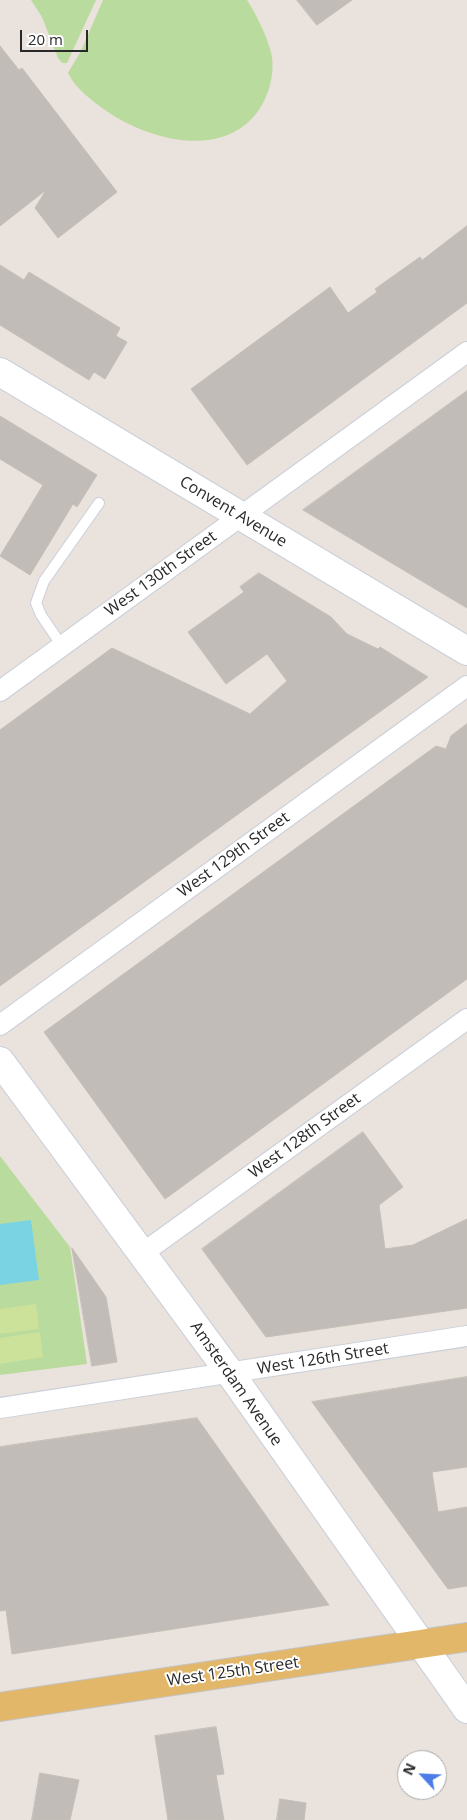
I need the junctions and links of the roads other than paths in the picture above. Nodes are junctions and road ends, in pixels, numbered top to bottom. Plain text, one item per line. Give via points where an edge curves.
1 (467, 352) edge
2 (0, 372) edge
3 (99, 503) dead end
4 (241, 516) junction
5 (62, 646) junction
6 (467, 652) edge
7 (467, 686) edge
8 (0, 691) edge
9 (467, 1019) edge
10 (0, 1025) edge
11 (0, 1061) edge
12 (143, 1253) junction
13 (467, 1336) edge
14 (230, 1373) junction
15 (0, 1408) edge
16 (467, 1637) edge
17 (420, 1644) junction
18 (0, 1707) edge
19 (467, 1709) edge

1 - 4 street, West 130th Street
2 - 4 main road, Convent Avenue
3 - 5 lane via 44,581 36,603
4 - 5 street, West 130th Street
4 - 6 main road, Convent Avenue
5 - 8 street, West 130th Street
7 - 10 street, West 129th Street
9 - 12 street, West 128th Street
11 - 12 main road, Amsterdam Avenue
12 - 14 main road, Amsterdam Avenue
13 - 14 street, West 126th Street
14 - 15 street, West 126th Street
14 - 17 main road, Amsterdam Avenue
16 - 17 main road, West 125th Street
17 - 18 main road, West 125th Street
17 - 19 main road, Amsterdam Avenue

